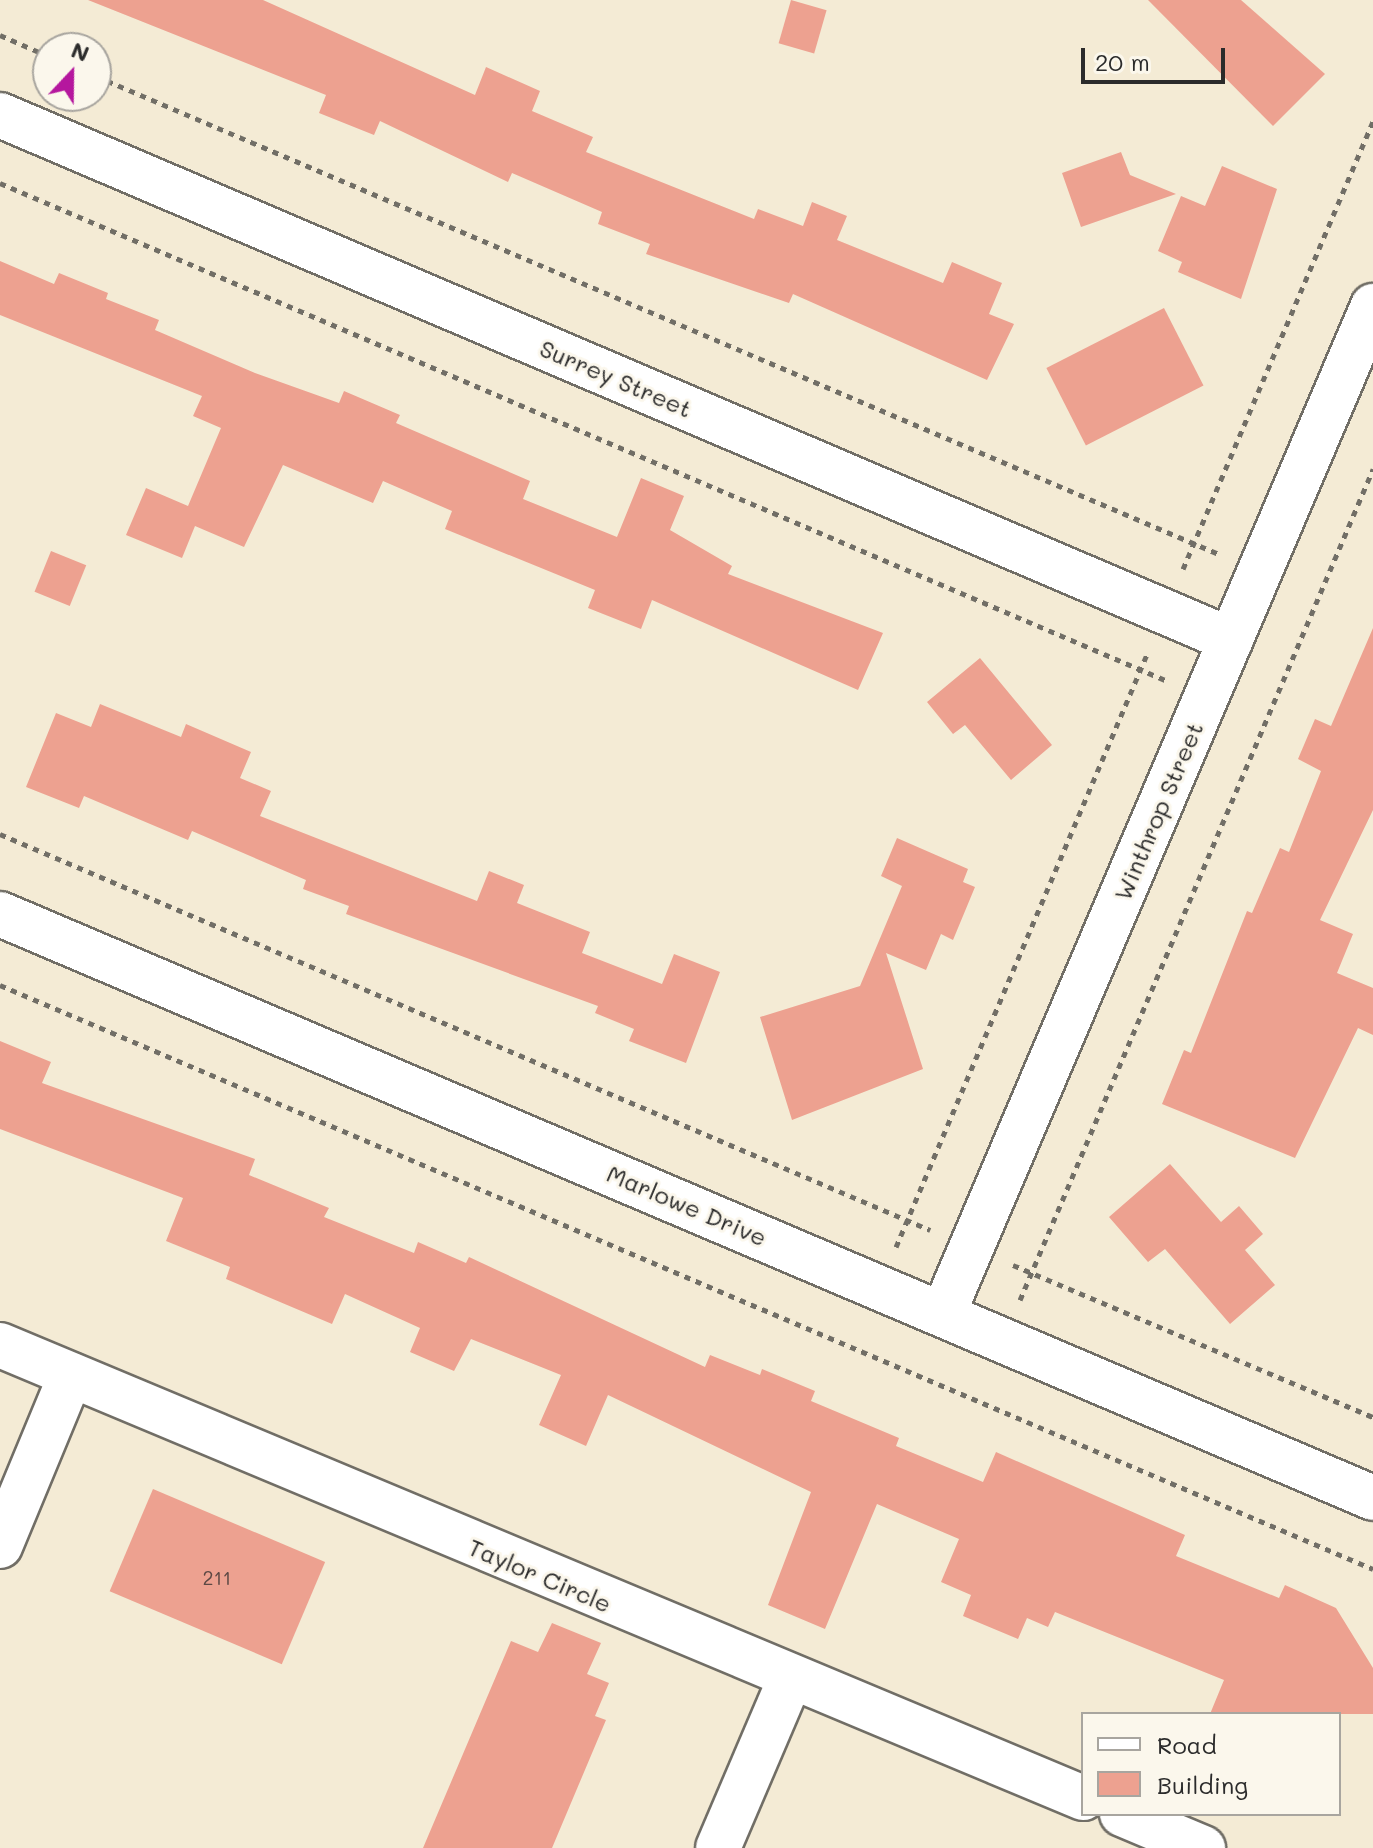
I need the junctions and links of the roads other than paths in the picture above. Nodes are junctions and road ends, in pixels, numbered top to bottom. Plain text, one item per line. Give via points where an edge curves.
1 (0, 115) edge
2 (1373, 306) edge
3 (1231, 640) junction
4 (0, 914) edge
5 (943, 1314) junction
6 (0, 1345) edge
7 (71, 1375) junction
8 (1373, 1498) edge
9 (0, 1546) edge
10 (790, 1679) junction
11 (1081, 1797) edge
12 (1127, 1816) edge
13 (718, 1848) edge
14 (1203, 1848) edge

1 - 3 street, Surrey Street
2 - 3 street, Winthrop Street
3 - 5 street, Winthrop Street
4 - 5 street, Marlowe Drive
5 - 8 street, Marlowe Drive
6 - 7 street, Taylor Circle
7 - 9 street
7 - 10 street, Taylor Circle
10 - 11 street, Taylor Circle
10 - 13 street
12 - 14 street

